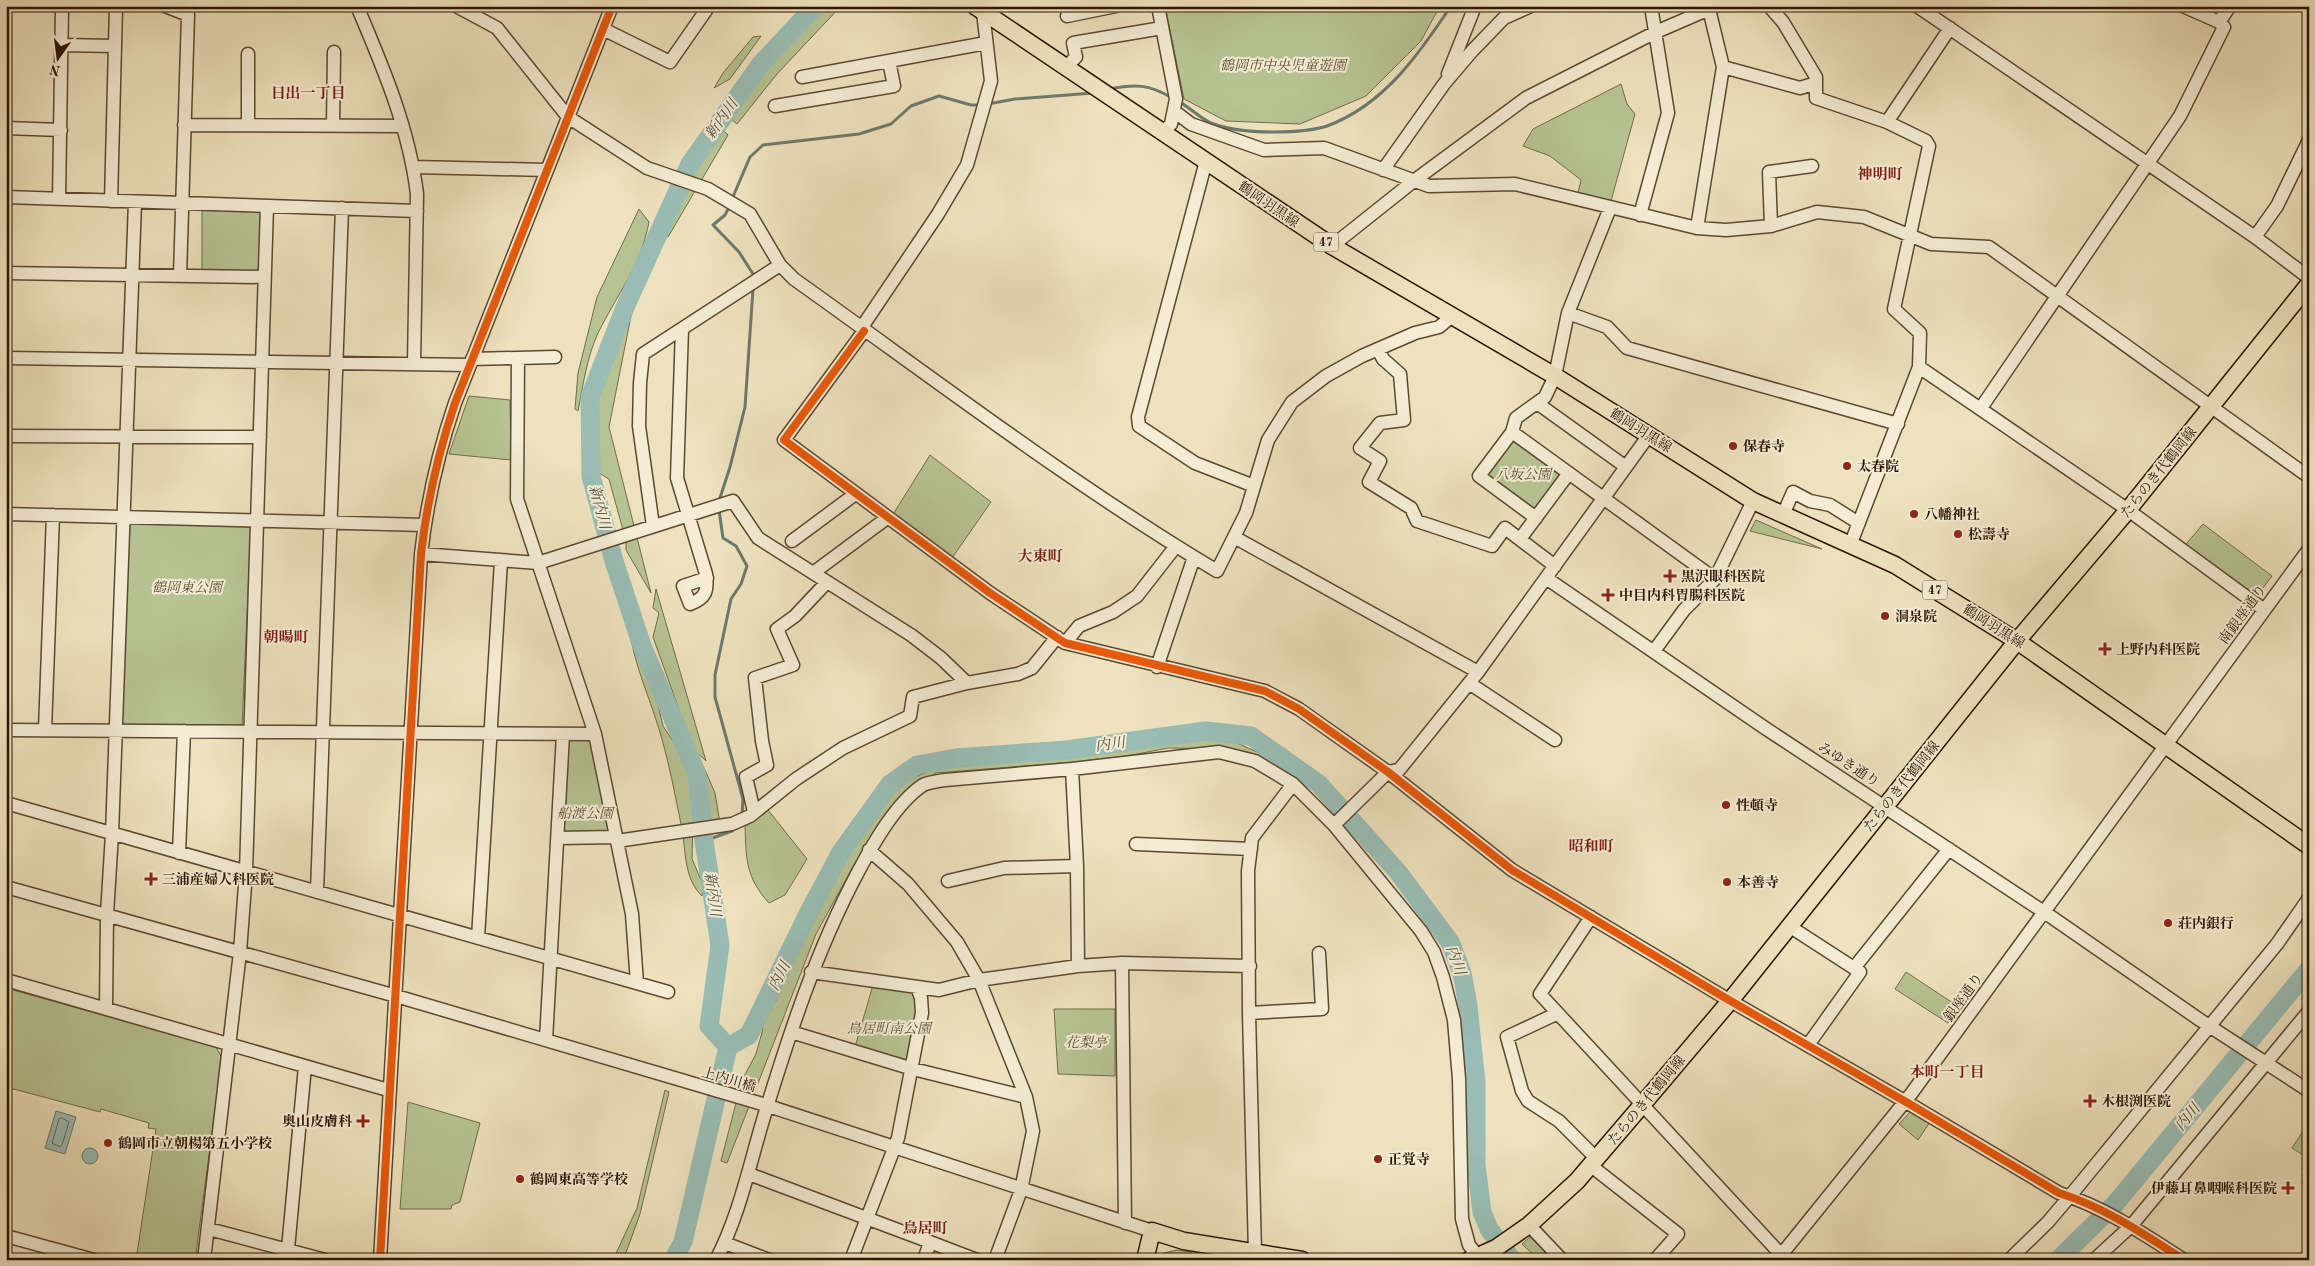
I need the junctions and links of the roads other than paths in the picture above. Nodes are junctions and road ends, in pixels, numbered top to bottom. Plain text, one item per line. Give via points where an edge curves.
1 (62, 6) edge
2 (116, 6) edge
3 (166, 6) edge
4 (357, 6) edge
5 (456, 6) edge
6 (612, 6) edge
7 (710, 6) edge
8 (1116, 6) edge
9 (1158, 6) edge
10 (1475, 6) edge
11 (1532, 6) edge
12 (1651, 6) edge
13 (1769, 6) edge
14 (1918, 6) edge
15 (2183, 6) edge
16 (2230, 6) edge
17 (1712, 8) edge
18 (979, 9) edge
19 (1067, 16) dead end
20 (2219, 22) junction
21 (1162, 28) junction
22 (1950, 28) junction
23 (603, 29) junction
24 (1656, 32) junction
25 (986, 43) junction
26 (62, 45) junction
27 (115, 46) junction
28 (334, 52) dead end
29 (248, 54) dead end
30 (889, 61) junction
31 (1723, 67) junction
32 (1065, 68) junction
33 (802, 77) dead end
34 (1816, 83) junction
35 (1444, 84) junction
36 (775, 106) dead end
37 (1174, 111) junction
38 (568, 117) junction
39 (1887, 122) junction
40 (184, 125) junction
41 (248, 125) junction
42 (333, 126) junction
43 (402, 126) junction
44 (6, 128) edge
45 (61, 130) junction
46 (1162, 133) junction
47 (2309, 140) edge
48 (1206, 161) junction
49 (2148, 164) junction
50 (1812, 166) dead end
51 (414, 167) junction
52 (547, 170) junction
53 (1383, 170) junction
54 (1415, 180) junction
55 (6, 197) edge
56 (59, 199) junction
57 (111, 201) junction
58 (135, 202) junction
59 (181, 203) junction
60 (267, 206) junction
61 (342, 208) junction
62 (1610, 208) junction
63 (417, 210) junction
64 (1640, 215) junction
65 (1771, 226) junction
66 (1698, 228) junction
67 (1909, 234) junction
68 (2255, 237) junction
69 (1332, 246) junction
70 (780, 265) junction
71 (6, 273) edge
72 (132, 275) junction
73 (180, 276) junction
74 (264, 278) junction
75 (2309, 278) edge
76 (2309, 284) edge
77 (2057, 295) junction
78 (1568, 313) junction
79 (1451, 316) junction
80 (682, 329) junction
81 (863, 329) junction
82 (1378, 349) junction
83 (555, 357) dead end
84 (6, 358) edge
85 (518, 358) junction
86 (129, 360) junction
87 (261, 361) junction
88 (336, 362) junction
89 (471, 362) junction
90 (414, 363) junction
91 (1919, 367) junction
92 (1555, 376) junction
93 (1537, 403) junction
94 (2211, 406) junction
95 (1981, 408) junction
96 (1898, 424) junction
97 (1512, 432) junction
98 (1649, 435) junction
99 (6, 436) edge
100 (126, 436) junction
101 (260, 437) junction
102 (1626, 467) junction
103 (1569, 473) junction
104 (2309, 477) edge
105 (1254, 486) junction
106 (854, 495) junction
107 (1604, 499) junction
108 (1753, 501) junction
109 (2128, 510) junction
110 (6, 514) edge
111 (53, 515) junction
112 (688, 515) junction
113 (1783, 515) junction
114 (123, 517) junction
115 (887, 518) junction
116 (1536, 518) junction
117 (258, 521) junction
118 (1857, 522) junction
119 (331, 523) junction
120 (424, 525) junction
121 (648, 527) junction
122 (1234, 537) junction
123 (1520, 539) junction
124 (792, 541) dead end
125 (1851, 543) junction
126 (1176, 546) junction
127 (2309, 549) edge
128 (421, 554) junction
129 (1194, 557) junction
130 (501, 560) junction
131 (538, 564) junction
132 (1555, 566) junction
133 (812, 573) junction
134 (707, 578) dead end
135 (1546, 578) junction
136 (1715, 579) junction
137 (827, 582) junction
138 (2263, 610) junction
139 (1061, 640) junction
140 (2018, 641) junction
141 (1654, 651) junction
142 (1157, 667) junction
143 (1478, 672) junction
144 (967, 683) junction
145 (1469, 683) junction
146 (6, 730) edge
147 (45, 730) junction
148 (116, 730) junction
149 (184, 731) junction
150 (250, 732) junction
151 (324, 732) junction
152 (410, 733) junction
153 (492, 734) junction
154 (563, 734) junction
155 (595, 734) junction
156 (1555, 740) dead end
157 (2166, 746) junction
158 (1072, 770) junction
159 (1388, 772) junction
160 (1293, 784) junction
161 (6, 803) edge
162 (1886, 806) junction
163 (754, 812) junction
164 (1334, 825) junction
165 (112, 834) junction
166 (558, 838) junction
167 (616, 839) junction
168 (1136, 844) dead end
169 (2309, 846) edge
170 (1251, 848) junction
171 (1949, 849) junction
172 (870, 850) junction
173 (180, 853) junction
174 (1077, 866) junction
175 (246, 872) junction
176 (948, 881) dead end
177 (6, 887) edge
178 (317, 892) junction
179 (2309, 898) edge
180 (2043, 912) junction
181 (107, 914) junction
182 (399, 915) junction
183 (1591, 917) junction
184 (1790, 926) junction
185 (478, 938) junction
186 (240, 952) junction
187 (1319, 953) dead end
188 (552, 959) junction
189 (1122, 963) junction
190 (1078, 966) junction
191 (1250, 966) junction
192 (1854, 968) junction
193 (812, 972) junction
194 (6, 980) edge
195 (979, 980) junction
196 (637, 983) junction
197 (917, 987) junction
198 (668, 992) dead end
199 (396, 996) junction
200 (1730, 1001) junction
201 (106, 1008) junction
202 (2309, 1010) edge
203 (1249, 1013) junction
204 (1556, 1014) junction
205 (2214, 1029) junction
206 (791, 1032) junction
207 (546, 1040) junction
208 (229, 1044) junction
209 (1808, 1045) junction
210 (2264, 1060) junction
211 (305, 1066) junction
212 (913, 1069) junction
213 (388, 1090) junction
214 (2309, 1091) edge
215 (1026, 1097) junction
216 (1905, 1102) junction
217 (763, 1104) junction
218 (1642, 1106) junction
219 (894, 1148) junction
220 (1593, 1161) junction
221 (749, 1174) junction
222 (1021, 1190) junction
223 (2076, 1198) junction
224 (867, 1218) junction
225 (1125, 1223) junction
226 (2128, 1225) junction
227 (1525, 1228) junction
228 (210, 1229) junction
229 (1152, 1231) junction
230 (6, 1236) edge
231 (930, 1242) junction
232 (725, 1243) junction
233 (288, 1249) junction
234 (1255, 1253) junction
235 (1479, 1257) edge
236 (1782, 1258) edge
237 (94, 1260) edge
238 (204, 1260) edge
239 (325, 1260) edge
240 (380, 1260) edge
241 (716, 1260) edge
242 (769, 1260) edge
243 (851, 1260) edge
244 (924, 1260) edge
245 (976, 1260) edge
246 (995, 1260) edge
247 (1145, 1260) edge
248 (1302, 1260) edge
249 (1562, 1260) edge
250 (1655, 1260) edge
251 (2009, 1260) edge
252 (2094, 1260) edge
253 (2184, 1260) edge

1 - 26 street
2 - 27 street
3 - 40 street via 188,15
4 - 43 street via 385,73
5 - 38 street via 497,28
6 - 23 street
7 - 23 street via 670,62
8 - 19 street
9 - 21 street
10 - 35 street
11 - 35 street via 1504,18
12 - 24 street
13 - 34 street via 1783,22 1816,77
14 - 22 street
15 - 20 street
16 - 20 street
17 - 24 street
17 - 31 street
18 - 25 street
18 - 32 main road, 鶴岡羽黒線 / 47
20 - 49 street via 2224,27 2209,60 2180,116
21 - 32 street via 1072,43 1076,57
21 - 37 street via 1176,99
22 - 39 street
22 - 49 street
23 - 38 street
24 - 54 street via 1526,98
24 - 64 street via 1668,113
25 - 30 street
25 - 81 street via 991,82 967,165
26 - 27 street
26 - 45 street
27 - 57 street
28 - 42 street
29 - 41 street
30 - 33 street
30 - 36 street via 894,86
31 - 34 street via 1800,88
31 - 66 street
32 - 46 main road, 鶴岡羽黒線 / 47
34 - 39 street via 1816,98
35 - 53 street
37 - 46 street via 1171,124
37 - 53 street via 1191,124 1264,150 1324,148
38 - 52 street
38 - 70 street via 647,168 708,189 750,214
39 - 67 street via 1926,141 1928,146
40 - 41 street
40 - 59 street
41 - 42 street
42 - 43 street
43 - 51 street
44 - 45 street
45 - 56 street
46 - 48 main road, 鶴岡羽黒線 / 47
47 - 68 street via 2277,206
48 - 69 main road, 鶴岡羽黒線 / 47
48 - 105 street via 1138,418 1139,426 1195,463
49 - 68 street
49 - 77 street
50 - 65 street via 1769,172
51 - 52 street
51 - 63 street
52 - 89 street
53 - 54 street
54 - 62 street via 1429,186 1516,184
54 - 69 street
55 - 56 street
56 - 57 street
57 - 58 street
58 - 59 street
58 - 72 street
59 - 60 street
59 - 73 street
60 - 61 street
60 - 74 street
61 - 63 street
61 - 88 street
62 - 64 street
62 - 78 street
63 - 90 street
64 - 66 street
65 - 66 street via 1726,230
65 - 67 street via 1817,212 1864,217
67 - 77 street via 1931,244 1989,247
67 - 91 street via 1894,309 1920,333
68 - 75 street
69 - 79 main road, 鶴岡羽黒線 / 47
70 - 80 street
70 - 81 street via 794,279
71 - 72 street
72 - 73 street
72 - 86 street
73 - 74 street
74 - 87 street
76 - 94 main road, たらのき代鶴岡線
77 - 94 street
77 - 95 street
78 - 92 street
78 - 96 street via 1607,327 1626,348
79 - 82 street via 1439,327
79 - 92 main road, 鶴岡羽黒線 / 47
80 - 112 street via 677,478
80 - 121 street via 643,354 639,426
81 - 106 street via 784,440
81 - 126 street via 948,392
82 - 105 street via 1326,376 1292,402 1268,440
82 - 123 street via 1383,360 1400,374 1404,420 1380,423 1360,448 1380,461 1369,482 1411,508 1417,521 1492,546 1505,528
83 - 85 street
84 - 86 street
85 - 89 street
85 - 131 street via 518,500
86 - 87 street
86 - 100 street
87 - 88 street
87 - 101 street
88 - 90 street
88 - 119 street
89 - 90 street
89 - 120 street via 440,447
91 - 95 street
91 - 96 street
92 - 93 street via 1545,397
92 - 98 main road, 鶴岡羽黒線 / 47
93 - 97 street via 1516,418
93 - 102 street
94 - 104 street
94 - 109 main road, たらのき代鶴岡線
95 - 109 street
96 - 118 street
97 - 103 street
97 - 116 street via 1479,476
98 - 102 street
98 - 108 main road, 鶴岡羽黒線 / 47
99 - 100 street
100 - 101 street
100 - 114 street
101 - 117 street
102 - 107 street
103 - 107 street
103 - 116 street
105 - 122 street
106 - 115 street
106 - 124 street
107 - 132 street
107 - 136 street
108 - 113 main road, 鶴岡羽黒線 / 47
108 - 136 street
109 - 138 street
109 - 140 main road, たらのき代鶴岡線
110 - 111 street
111 - 114 street
111 - 147 street
112 - 121 street
112 - 133 street via 733,501 758,538
112 - 134 street
113 - 118 street via 1794,492 1810,501 1830,505
113 - 125 main road, 鶴岡羽黒線 / 47
114 - 117 street
114 - 148 street
115 - 133 street
115 - 139 street
116 - 123 street
117 - 119 street
117 - 150 street
118 - 125 street
119 - 120 street
119 - 151 street
120 - 128 street
121 - 131 street
122 - 129 street via 1217,571
122 - 143 street
123 - 132 street
125 - 140 main road, 鶴岡羽黒線 / 47 via 1895,565
126 - 129 street
126 - 139 street via 1137,596 1113,612 1079,626
127 - 138 street, 南銀座通り
128 - 130 street
128 - 152 street
129 - 142 street
130 - 131 street
130 - 153 street
131 - 155 street
132 - 135 street
133 - 137 street
135 - 141 street, みゆき通り
135 - 143 street
136 - 141 street via 1684,610
137 - 144 street via 911,635
137 - 163 street via 795,616 777,629 792,665 755,678 768,765 746,777
138 - 157 street, 南銀座通り
139 - 142 street
139 - 144 street via 1032,668 1018,674
140 - 157 main road, 鶴岡羽黒線 / 47
140 - 162 main road, たらのき代鶴岡線
141 - 162 street, みゆき通り
142 - 159 street via 1265,691 1299,708
143 - 145 street
144 - 163 street via 913,697 910,716 843,748
145 - 156 street
145 - 159 street via 1399,770
146 - 147 street
147 - 148 street
148 - 149 street
148 - 165 street
149 - 150 street
149 - 173 street
150 - 151 street
150 - 175 street
151 - 152 street
151 - 178 street
152 - 153 street
152 - 182 street
153 - 154 street
153 - 185 street
154 - 155 street
154 - 166 street
155 - 167 street
157 - 169 main road, 鶴岡羽黒線 / 47
157 - 180 street, 銀座通り
158 - 160 street via 1218,752 1255,761
158 - 172 street via 997,774 925,784 907,798
158 - 174 street
159 - 164 street
159 - 183 street via 1512,870
160 - 164 street
160 - 170 street via 1252,838
161 - 165 street
162 - 171 street, みゆき通り
162 - 184 main road, たらのき代鶴岡線
163 - 167 street via 732,824
164 - 235 street via 1422,931 1444,977 1454,1020 1460,1079 1462,1219 1469,1245
165 - 173 street
165 - 181 street
166 - 167 street
166 - 188 street
167 - 196 street via 632,914
168 - 170 street
170 - 191 street via 1248,871
171 - 180 street, みゆき通り
171 - 192 street
172 - 193 street via 836,914
172 - 195 street via 908,884 957,942
173 - 175 street
174 - 176 street via 1004,868
174 - 190 street
175 - 178 street
175 - 186 street
177 - 181 street, 上内川橋
178 - 182 street
179 - 205 street
180 - 205 street, みゆき通り
180 - 216 street, 銀座通り
181 - 186 street, 上内川橋
181 - 201 street
182 - 185 street
182 - 199 street
183 - 200 street
183 - 204 street via 1540,994
184 - 192 street
184 - 200 main road, たらのき代鶴岡線
185 - 188 street
186 - 199 street, 上内川橋
186 - 208 street
187 - 203 street via 1322,1009
188 - 196 street
188 - 207 street
189 - 190 street
189 - 191 street
189 - 225 street
190 - 195 street
191 - 203 street
192 - 209 street via 1860,972
193 - 197 street
193 - 206 street
194 - 201 street
195 - 197 street via 939,990
195 - 215 street
196 - 198 street
197 - 212 street via 922,998 922,1013
199 - 207 street, 上内川橋
199 - 213 street
200 - 209 street
200 - 218 main road, たらのき代鶴岡線
201 - 208 street
202 - 210 street
203 - 234 street
204 - 218 street
204 - 220 street via 1507,1037 1522,1091 1528,1101 1559,1121
205 - 210 street, みゆき通り
205 - 223 street
206 - 212 street
206 - 217 street
207 - 217 street, 上内川橋
208 - 211 street
208 - 228 street
209 - 216 street
210 - 214 street, みゆき通り
210 - 226 street
211 - 213 street
211 - 233 street
212 - 215 street
212 - 219 street
213 - 240 street
215 - 222 street via 1033,1131
216 - 223 street via 2059,1193
216 - 236 street, 銀座通り
217 - 219 street, 上内川橋
217 - 221 street
218 - 220 main road, たらのき代鶴岡線
218 - 236 street
219 - 222 street, 上内川橋
219 - 224 street
220 - 227 main road, たらのき代鶴岡線
220 - 250 street via 1678,1234
221 - 224 street
221 - 232 street
222 - 225 street, 上内川橋
222 - 246 street
223 - 226 street
223 - 251 street
224 - 231 street
224 - 243 street
225 - 229 street, 上内川橋
226 - 252 street
226 - 253 street
227 - 235 main road, たらのき代鶴岡線
227 - 249 street
228 - 233 street
228 - 238 street
229 - 234 main road via 1184,1241
229 - 247 main road
230 - 237 street
231 - 244 street
231 - 245 street
232 - 241 street
232 - 242 street
233 - 239 street
234 - 248 main road

